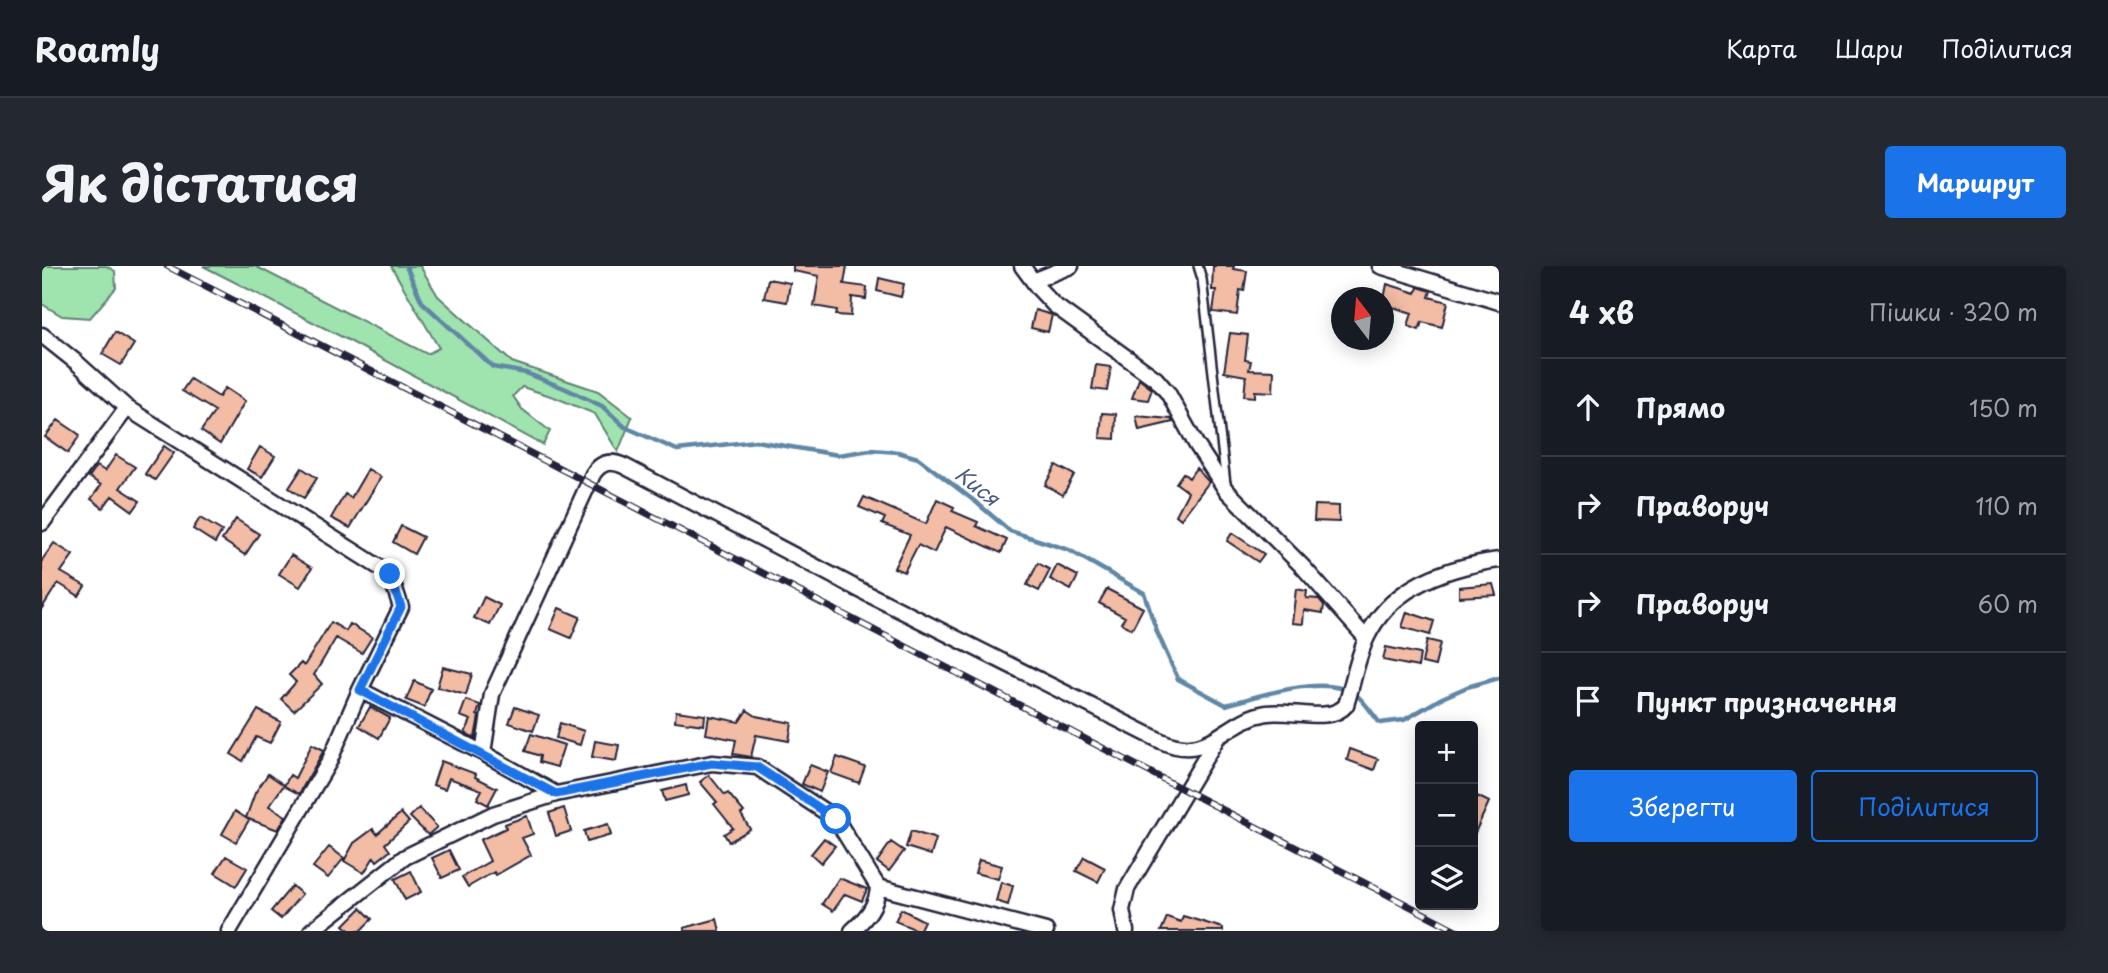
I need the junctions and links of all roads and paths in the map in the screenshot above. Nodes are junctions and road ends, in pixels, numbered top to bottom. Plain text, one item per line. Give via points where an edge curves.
1 (1023, 266) edge
2 (1071, 266) edge
3 (1198, 266) edge
4 (1380, 266) edge
5 (1033, 281) junction
6 (1499, 302) edge
7 (42, 335) edge
8 (127, 408) junction
9 (1226, 490) junction
10 (42, 523) edge
11 (1499, 560) edge
12 (1366, 638) junction
13 (360, 690) junction
14 (1216, 740) junction
15 (483, 754) junction
16 (556, 794) junction
17 (878, 887) junction
18 (229, 931) edge
19 (311, 931) edge
20 (852, 931) edge
21 (1046, 931) edge
22 (1126, 931) edge

1 - 5 street
2 - 5 street
3 - 9 lane
4 - 6 street
5 - 9 street via 1054,305 1156,379
7 - 8 street
8 - 10 street
8 - 13 street via 390,574 401,607
9 - 12 street
11 - 12 street via 1442,572 1414,587 1387,608
12 - 14 street via 1346,705 1339,712 1263,714 1241,722
13 - 15 street
13 - 18 street via 329,762
14 - 15 street via 1188,748 1161,741 611,462 593,474 513,643 492,694
14 - 22 street via 1127,889 1122,910
15 - 16 street
16 - 17 street via 712,763 757,767 836,819
16 - 19 street via 493,814 405,857
17 - 20 street via 871,910
17 - 21 street

